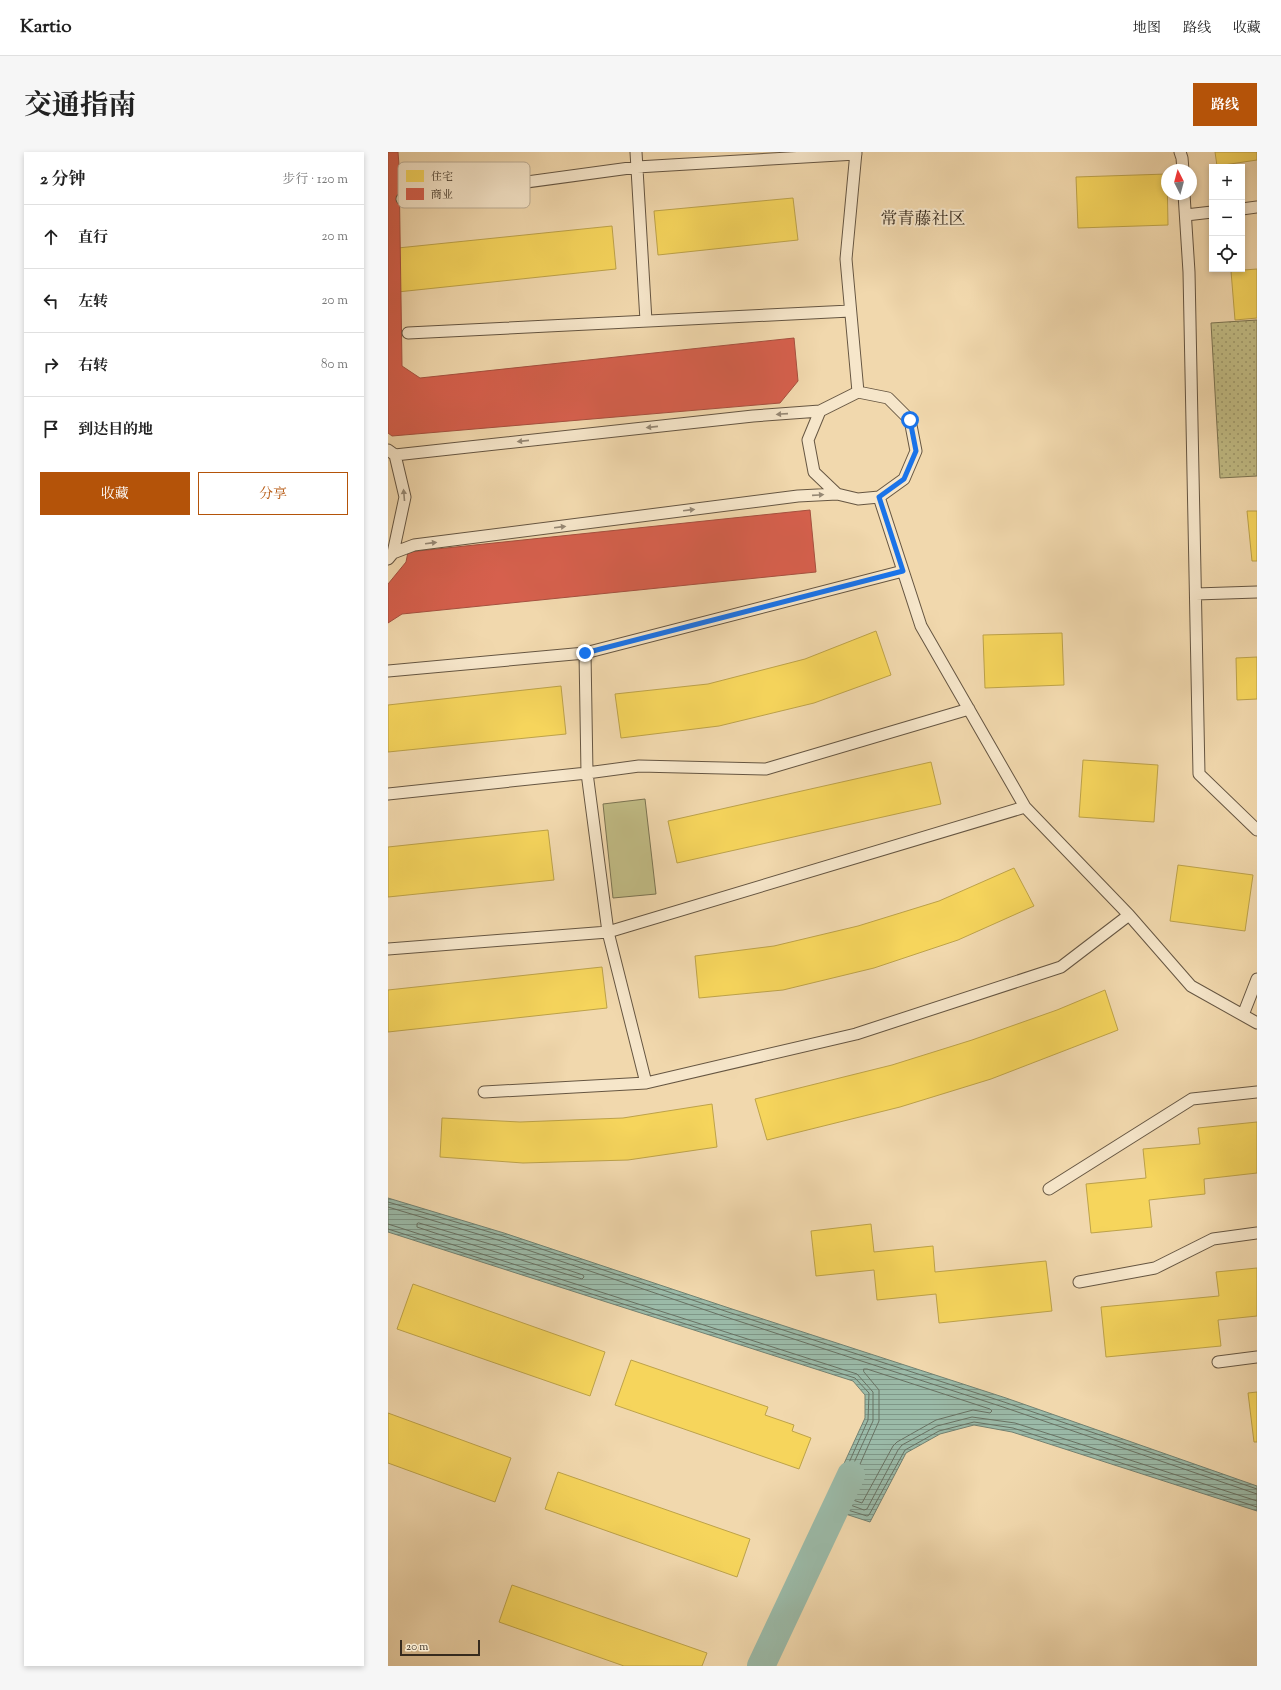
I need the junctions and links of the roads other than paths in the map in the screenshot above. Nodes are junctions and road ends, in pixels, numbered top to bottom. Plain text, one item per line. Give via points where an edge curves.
1 (636, 152) edge
2 (1180, 152) edge
3 (856, 153) edge
4 (1182, 164) edge
5 (637, 167) junction
6 (530, 182) edge
7 (1185, 200) edge
8 (1257, 207) edge
9 (1245, 209) edge
10 (1209, 212) edge
11 (1186, 215) junction
12 (850, 310) junction
13 (646, 321) junction
14 (408, 332) dead end
15 (858, 392) junction
16 (820, 411) junction
17 (391, 453) edge
18 (837, 494) junction
19 (879, 497) junction
20 (391, 556) edge
21 (903, 571) junction
22 (1257, 592) edge
23 (1196, 594) junction
24 (585, 653) junction
25 (388, 670) edge
26 (969, 709) junction
27 (587, 773) junction
28 (388, 794) edge
29 (1025, 807) junction
30 (1257, 830) edge
31 (1129, 915) junction
32 (608, 932) junction
33 (388, 949) edge
34 (1257, 980) edge
35 (1243, 1015) junction
36 (1257, 1023) edge
37 (646, 1083) junction
38 (484, 1092) dead end
39 (1257, 1092) edge
40 (1049, 1189) dead end
41 (1257, 1233) edge
42 (1079, 1282) dead end
43 (1257, 1358) edge
44 (1218, 1362) dead end

1 - 5 lane
2 - 4 lane
3 - 5 lane
3 - 12 lane via 846,259
5 - 6 lane
5 - 13 lane
7 - 11 lane
8 - 9 lane
10 - 11 lane
11 - 23 lane
12 - 13 lane
12 - 15 lane
13 - 14 lane
15 - 16 lane
15 - 19 lane via 888,398 910,420 912,428 916,451 904,479
16 -> 17 lane
16 - 18 lane via 808,440 810,453 814,472
20 -> 17 lane via 405,497
18 - 19 lane via 858,499
20 -> 18 lane via 414,545 798,496
19 - 21 lane
21 - 24 lane
21 - 26 lane via 921,626
22 - 23 lane
23 - 30 lane via 1199,774
24 - 25 lane
24 - 27 lane
26 - 27 lane via 766,769 639,766
26 - 29 lane
27 - 28 lane
27 - 32 lane
29 - 31 lane
29 - 32 lane
31 - 35 lane via 1191,986
31 - 37 lane via 1060,967 856,1034
32 - 33 lane
32 - 37 lane
34 - 35 lane
35 - 36 lane
37 - 38 lane
39 - 40 lane via 1192,1099
41 - 42 lane via 1213,1239 1155,1268
43 - 44 lane

